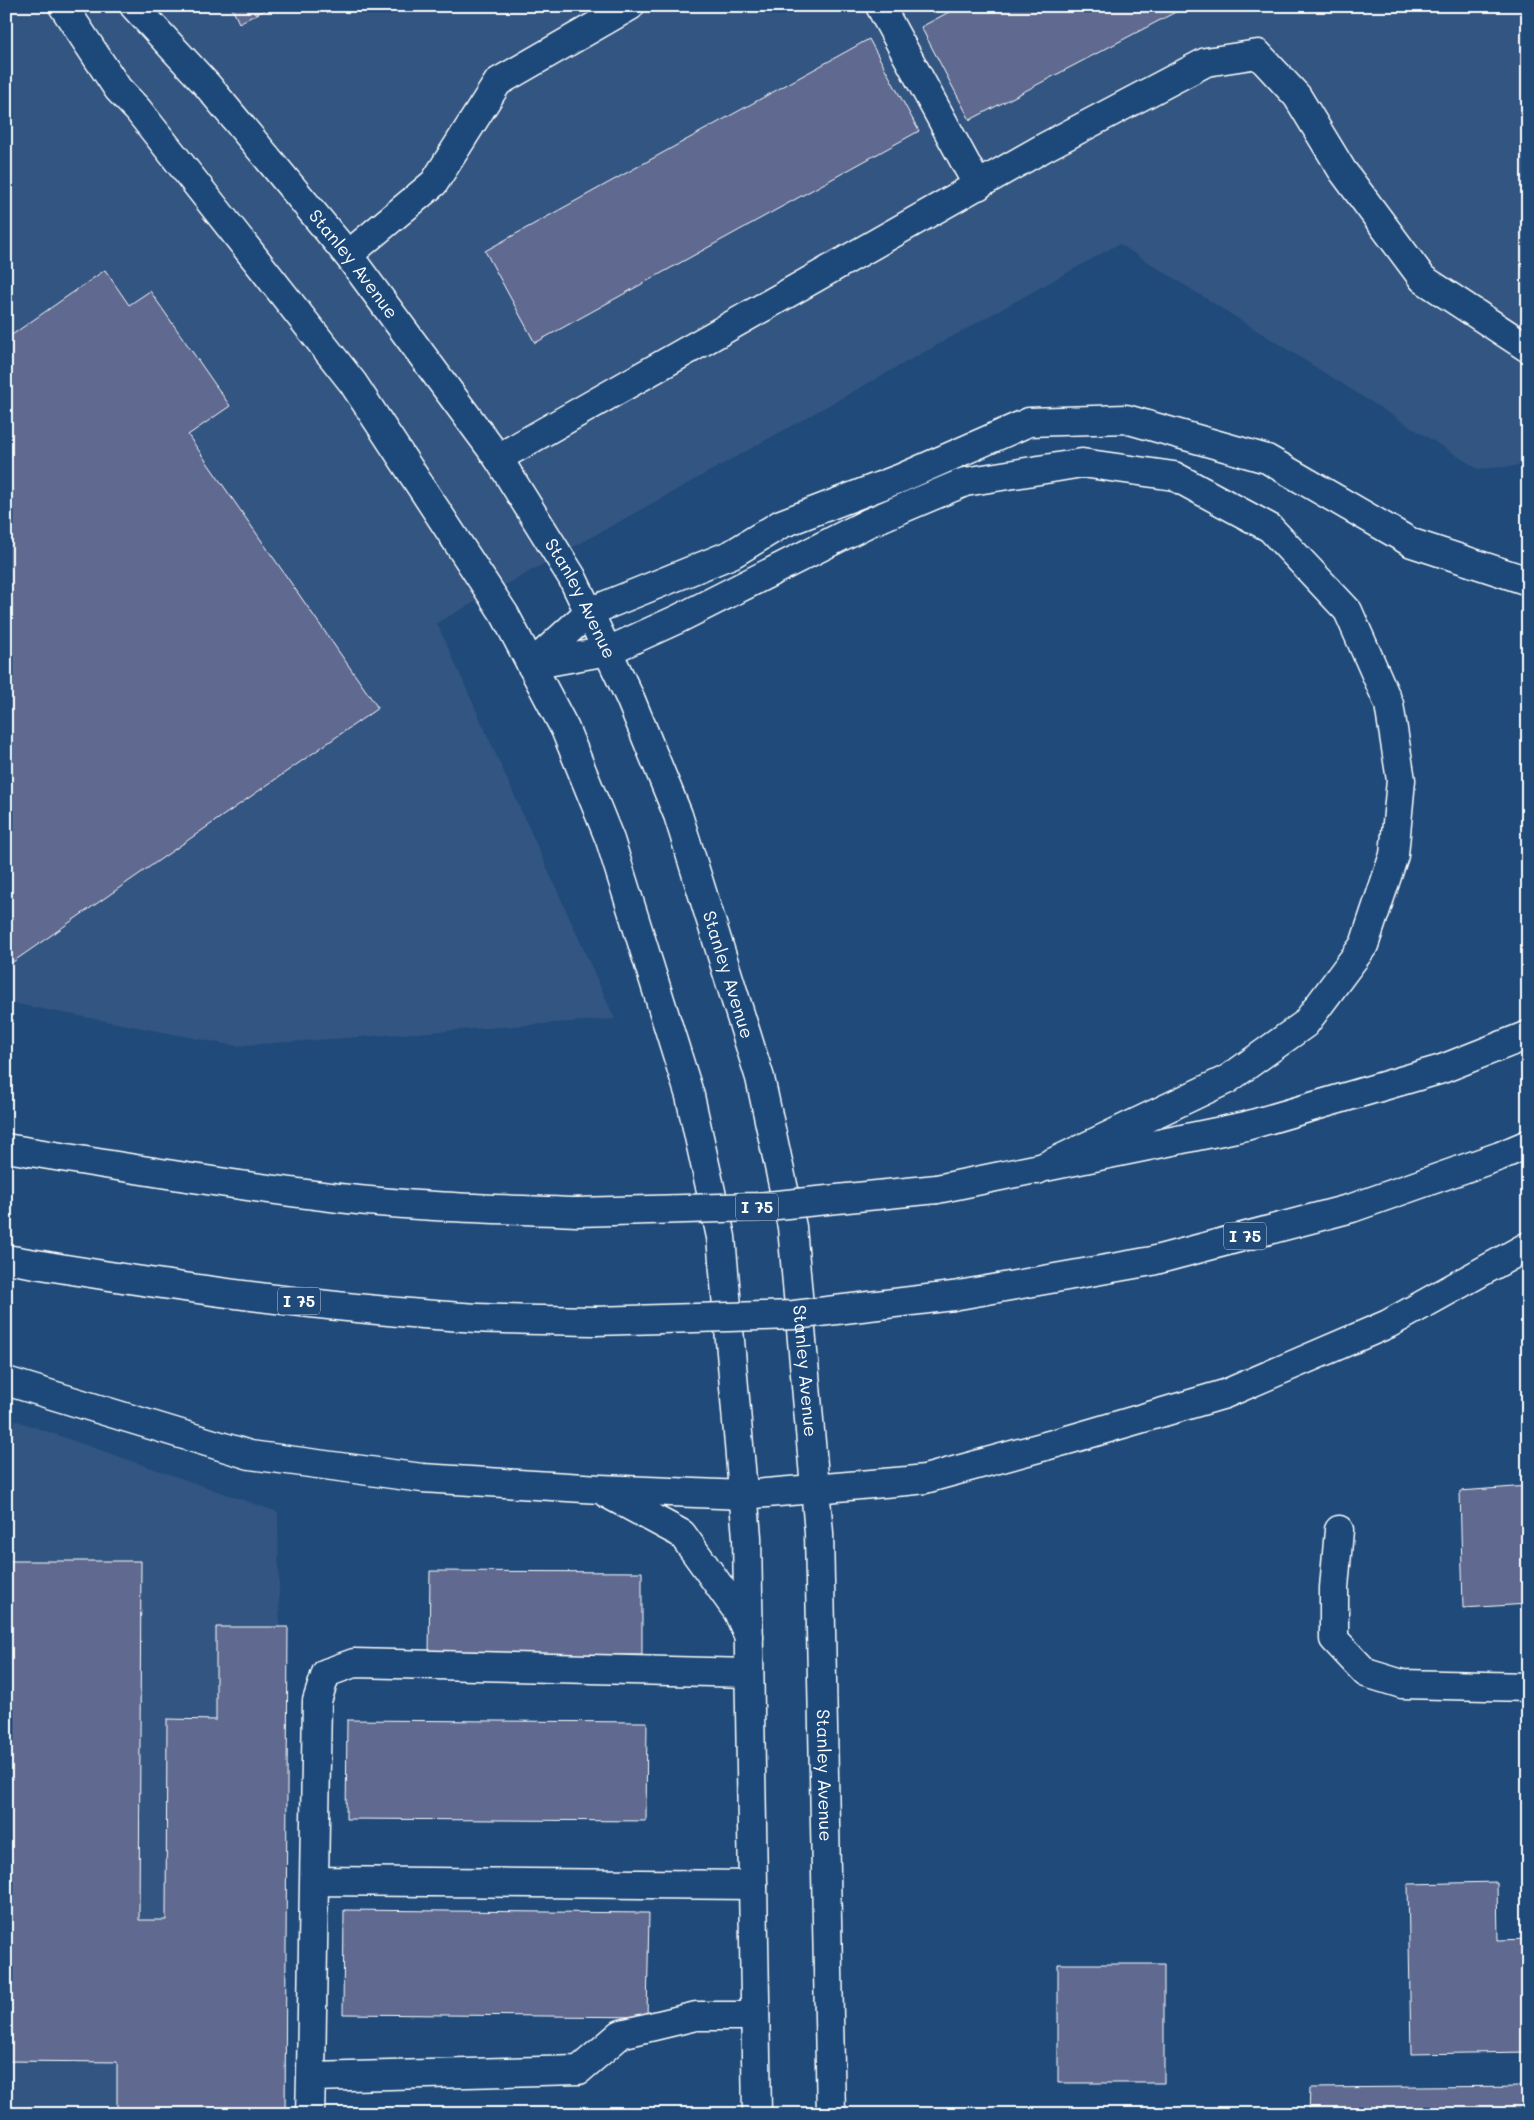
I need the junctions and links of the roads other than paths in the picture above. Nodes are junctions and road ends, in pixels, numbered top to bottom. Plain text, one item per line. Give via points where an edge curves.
1 (63, 6) edge
2 (134, 6) edge
3 (630, 6) edge
4 (880, 6) edge
5 (978, 186) junction
6 (348, 255) junction
7 (1528, 348) edge
8 (498, 458) junction
9 (1528, 581) edge
10 (589, 612) junction
11 (608, 652) junction
12 (531, 665) junction
13 (1528, 1035) edge
14 (1528, 1144) edge
15 (6, 1148) edge
16 (1036, 1170) junction
17 (1528, 1246) edge
18 (6, 1259) edge
19 (6, 1381) edge
20 (815, 1489) junction
21 (600, 1490) junction
22 (743, 1495) junction
23 (1339, 1530) dead end
24 (749, 1637) junction
25 (749, 1674) junction
26 (1528, 1688) edge
27 (314, 1881) junction
28 (753, 1884) junction
29 (755, 2016) junction
30 (311, 2077) junction
31 (310, 2114) edge
32 (757, 2114) edge
33 (831, 2114) edge

1 - 12 main road via 118,90 138,110 353,383 505,615
2 - 6 main road, Stanley Avenue via 207,85
3 - 6 main road via 498,82 434,183
4 - 5 main road
5 - 7 main road via 1206,62 1258,54 1297,96 1342,170 1423,279
5 - 8 main road
6 - 8 main road, Stanley Avenue
8 - 10 main road, Stanley Avenue via 572,577
9 - 10 main road via 1412,542 1266,459 1126,419 1029,422 901,478 781,524 732,554
10 - 11 main road, Stanley Avenue
10 - 12 main road
11 - 12 main road
11 - 16 main road via 868,523 965,482 1082,463 1174,476 1270,528 1348,611 1389,704 1401,780 1394,855 1364,945 1306,1024 1228,1079
11 - 20 main road, Stanley Avenue via 678,815 760,1078 792,1227
12 - 22 main road via 565,729 610,840 690,1096 721,1237
13 - 16 main road, I 75 via 1442,1069 1246,1126
14 - 18 main road, I 75, bridge via 1352,1208 1152,1261 953,1296 794,1315 594,1321 478,1318 354,1308 135,1281
15 - 16 main road, I 75, bridge via 205,1181 341,1198 477,1209 577,1212 757,1207 937,1189
17 - 20 main road via 1388,1324 1225,1394 925,1479
19 - 21 main road via 250,1455 422,1478
20 - 22 main road
20 - 33 main road, Stanley Avenue via 819,1543
21 - 22 main road
21 - 24 main road via 682,1534 738,1612
22 - 24 main road
23 - 26 main road via 1334,1638 1366,1673 1402,1684
24 - 25 main road
25 - 27 main road via 354,1663 326,1673 317,1701
25 - 28 main road
27 - 28 main road
27 - 30 main road
28 - 29 main road
29 - 30 main road via 696,2016 621,2034 579,2070
29 - 32 main road
30 - 31 main road

